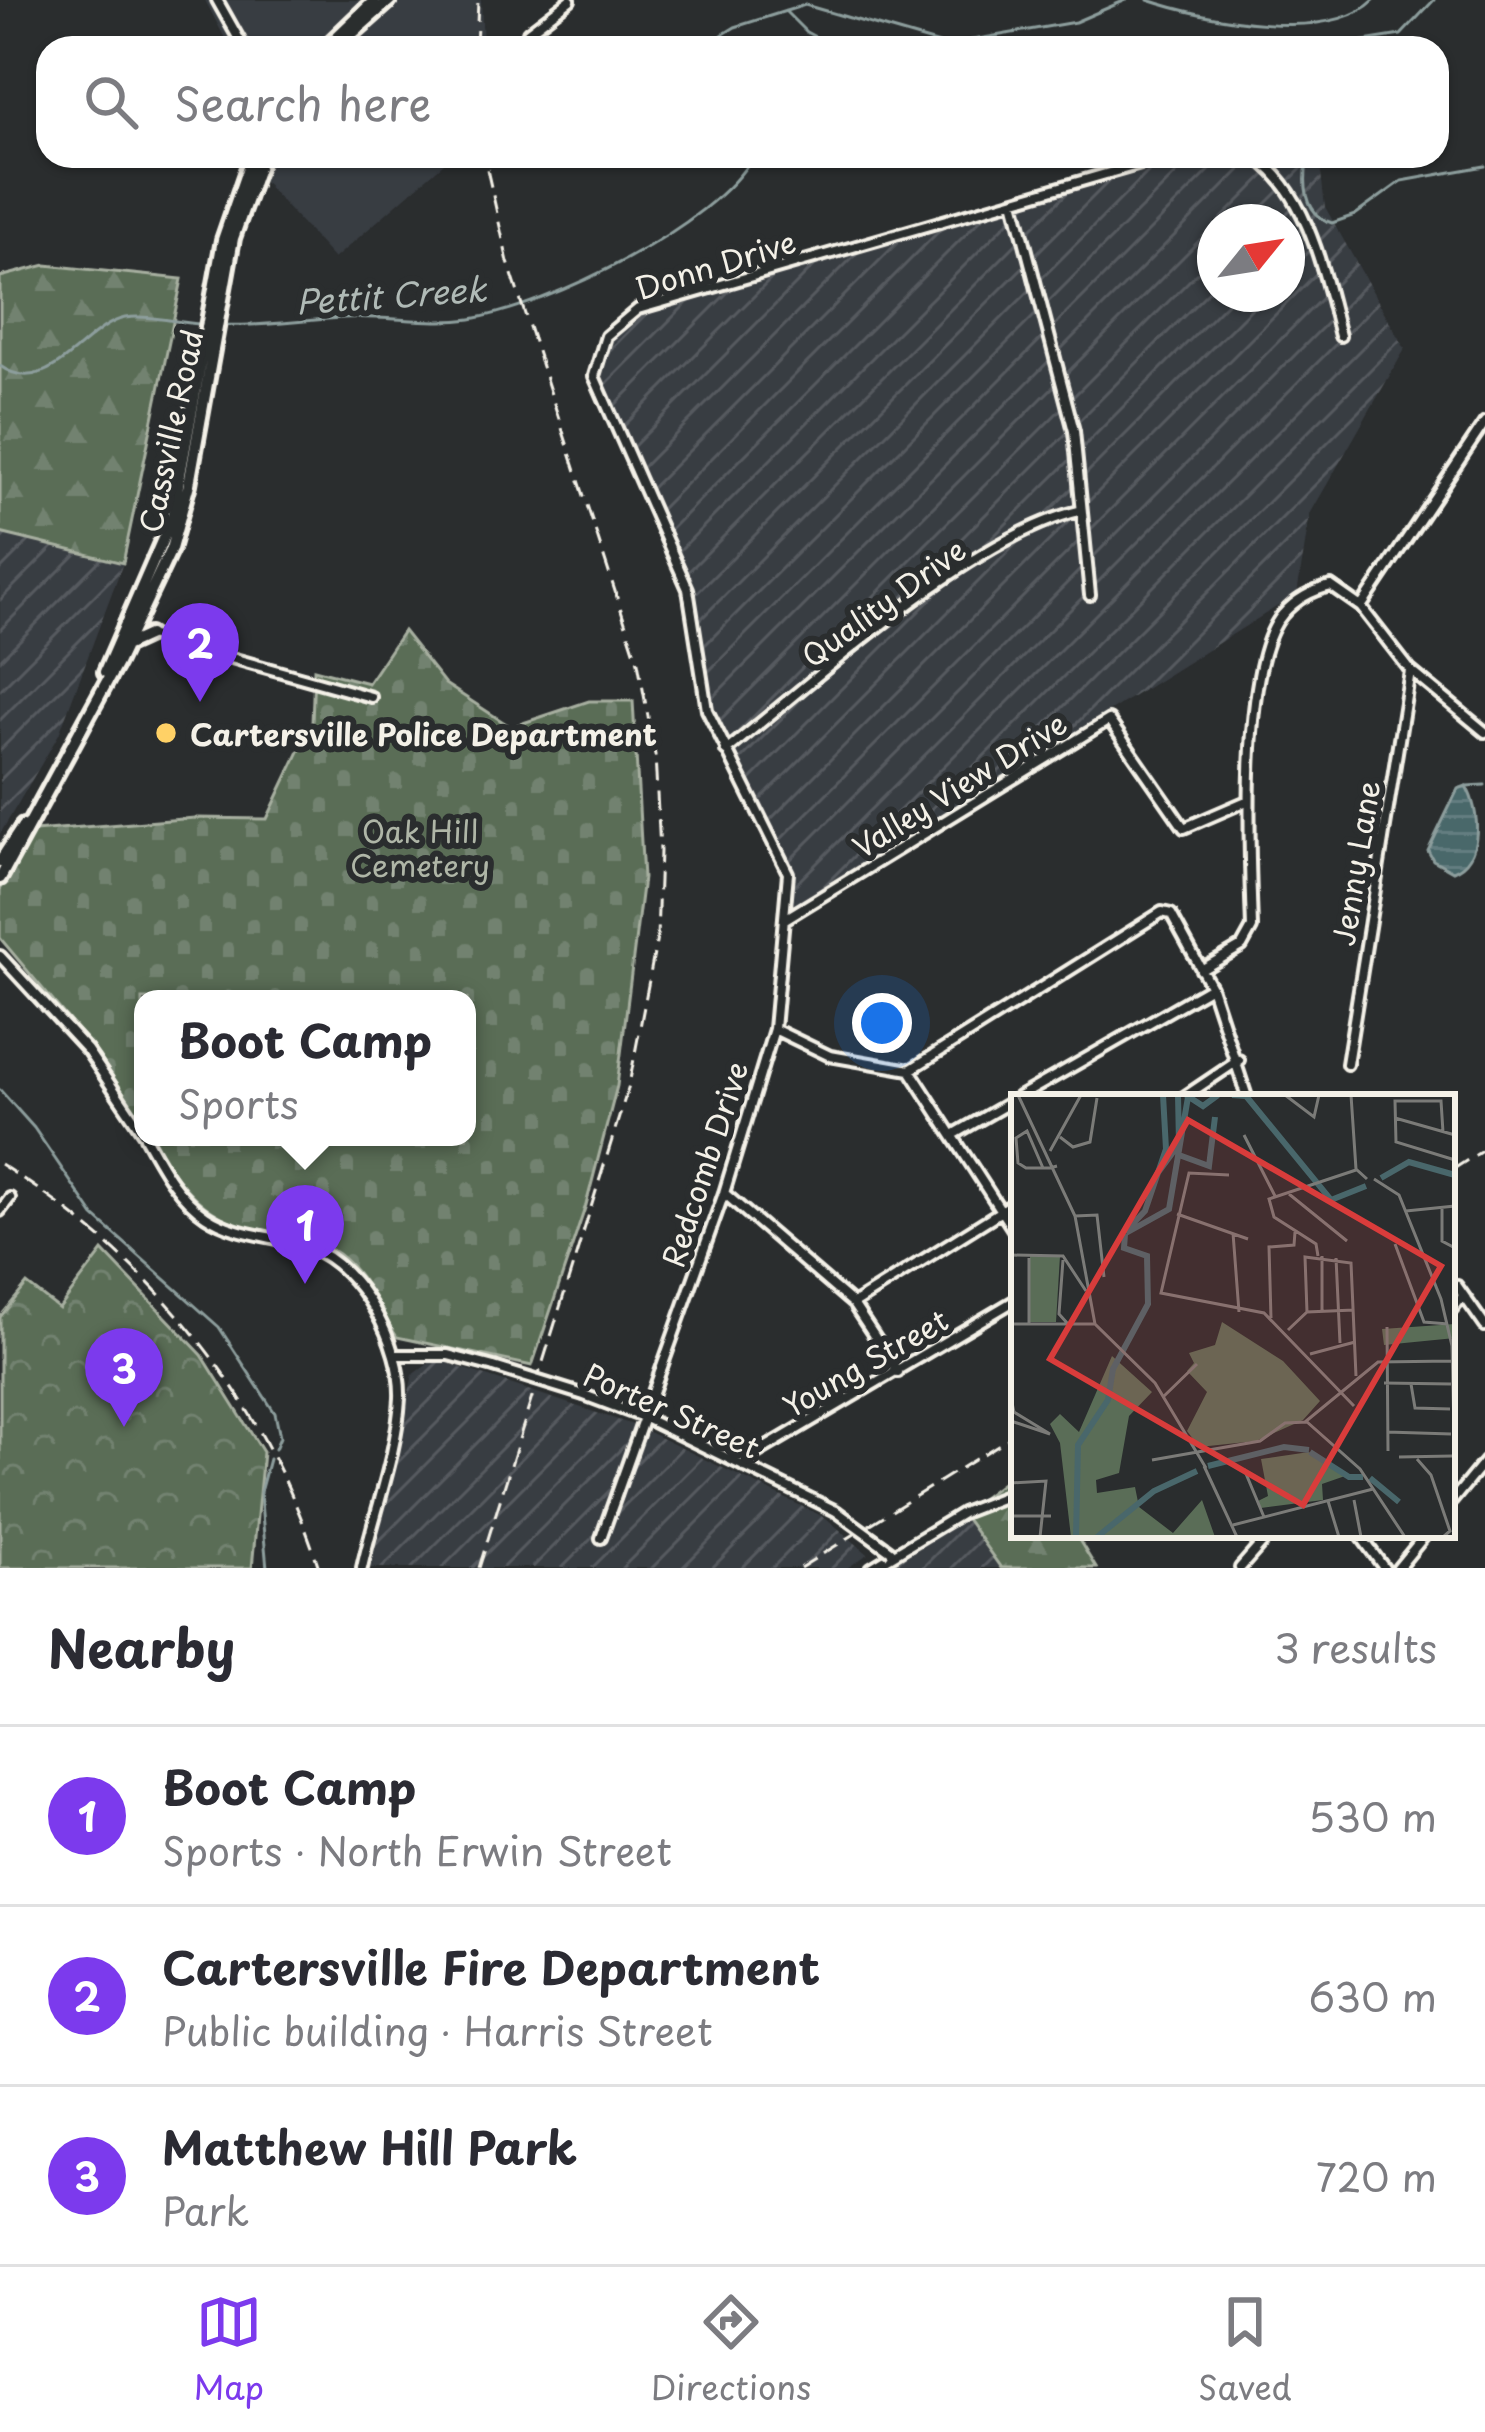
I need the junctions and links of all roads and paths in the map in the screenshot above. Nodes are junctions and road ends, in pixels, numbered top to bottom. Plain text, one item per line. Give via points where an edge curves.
1 (218, 0) edge
2 (375, 0) edge
3 (390, 0) edge
4 (570, 0) edge
5 (527, 32) dead end
6 (238, 36) edge
7 (338, 36) edge
8 (350, 36) edge
9 (249, 168) edge
10 (258, 168) edge
11 (1127, 168) edge
12 (1273, 168) edge
13 (1014, 201) junction
14 (224, 259) junction
15 (1340, 336) dead end
16 (1485, 422) edge
17 (1079, 511) junction
18 (1090, 595) dead end
19 (1361, 607) junction
20 (129, 628) junction
21 (149, 635) junction
22 (124, 647) junction
23 (1410, 670) junction
24 (371, 697) dead end
25 (93, 703) junction
26 (1485, 732) edge
27 (726, 751) junction
28 (1249, 800) junction
29 (36, 809) junction
30 (0, 861) edge
31 (0, 878) edge
32 (784, 920) junction
33 (0, 956) edge
34 (1201, 970) junction
35 (1210, 986) junction
36 (774, 1028) junction
37 (1239, 1060) junction
38 (1347, 1064) dead end
39 (910, 1070) junction
40 (1023, 1094) edge
41 (1188, 1094) edge
42 (1246, 1094) edge
43 (1011, 1101) edge
44 (134, 1120) edge
45 (953, 1135) junction
46 (151, 1146) edge
47 (724, 1192) junction
48 (10, 1198) dead end
49 (1011, 1205) edge
50 (0, 1211) edge
51 (1001, 1211) junction
52 (1011, 1226) edge
53 (1457, 1286) dead end
54 (1463, 1296) junction
55 (1011, 1303) edge
56 (853, 1304) junction
57 (1455, 1306) edge
58 (1485, 1326) edge
59 (394, 1355) junction
60 (898, 1372) junction
61 (643, 1417) junction
62 (1485, 1461) edge
63 (744, 1467) junction
64 (1011, 1494) edge
65 (1455, 1498) edge
66 (601, 1538) dead end
67 (1266, 1538) edge
68 (1362, 1538) edge
69 (1423, 1538) edge
70 (893, 1553) junction
71 (904, 1565) edge
72 (362, 1568) edge
73 (871, 1568) edge
74 (1240, 1568) edge
75 (1384, 1568) edge
76 (1398, 1568) edge

1 - 6 street
2 - 7 main road
3 - 8 main road
4 - 5 street
9 - 14 main road, Cassville Road
10 - 14 main road, Cassville Road
11 - 13 street, Donn Drive
12 - 15 street via 1320,262
13 - 17 street via 1074,431
13 - 27 street, Donn Drive via 638,309 606,336 594,376 688,589 707,710
14 - 20 main road, Cassville Road via 181,518
16 - 19 street
17 - 18 street
17 - 27 street, Quality Drive via 1042,520 913,603
19 - 23 street
19 - 28 street via 1330,586 1281,615 1261,659
20 - 21 street
20 - 22 main road, Cassville Road
20 - 25 main road, Cassville Road
21 - 22 main road
21 - 24 street
22 - 25 main road, Cassville Road
23 - 26 street
23 - 38 street, Jenny Lane
25 - 29 main road, Cassville Road
27 - 32 street, Donn Drive via 788,873
28 - 32 street, Valley View Drive via 1184,829 1108,720
28 - 34 street via 1252,928 1242,946
29 - 30 main road, Cassville Road
29 - 31 main road, Cassville Road
32 - 36 street, Redcomb Drive
33 - 44 street via 87,1049
34 - 35 street
34 - 39 street via 1171,914 1162,912
35 - 37 street
35 - 40 street
36 - 39 street via 830,1056
36 - 47 street, Redcomb Drive
37 - 41 street
37 - 42 street
39 - 45 street
43 - 45 street
45 - 51 street
46 - 59 street via 204,1214 312,1249 341,1267
47 - 56 street
47 - 61 street, Redcomb Drive
48 - 50 street
49 - 51 street
51 - 52 street
51 - 56 street
53 - 54 street
54 - 57 street
54 - 58 street
55 - 60 street, Young Street
56 - 60 street
59 - 61 street, Porter Street, bridge via 439,1354 494,1367
59 - 72 street via 399,1405
60 - 63 street, Young Street
61 - 63 street, Porter Street
61 - 66 street, Redcomb Drive
62 - 65 street
63 - 70 street, Porter Street, bridge via 836,1511
64 - 70 street
67 - 74 street
68 - 75 street
69 - 76 street
70 - 71 street, Porter Street
70 - 73 street

